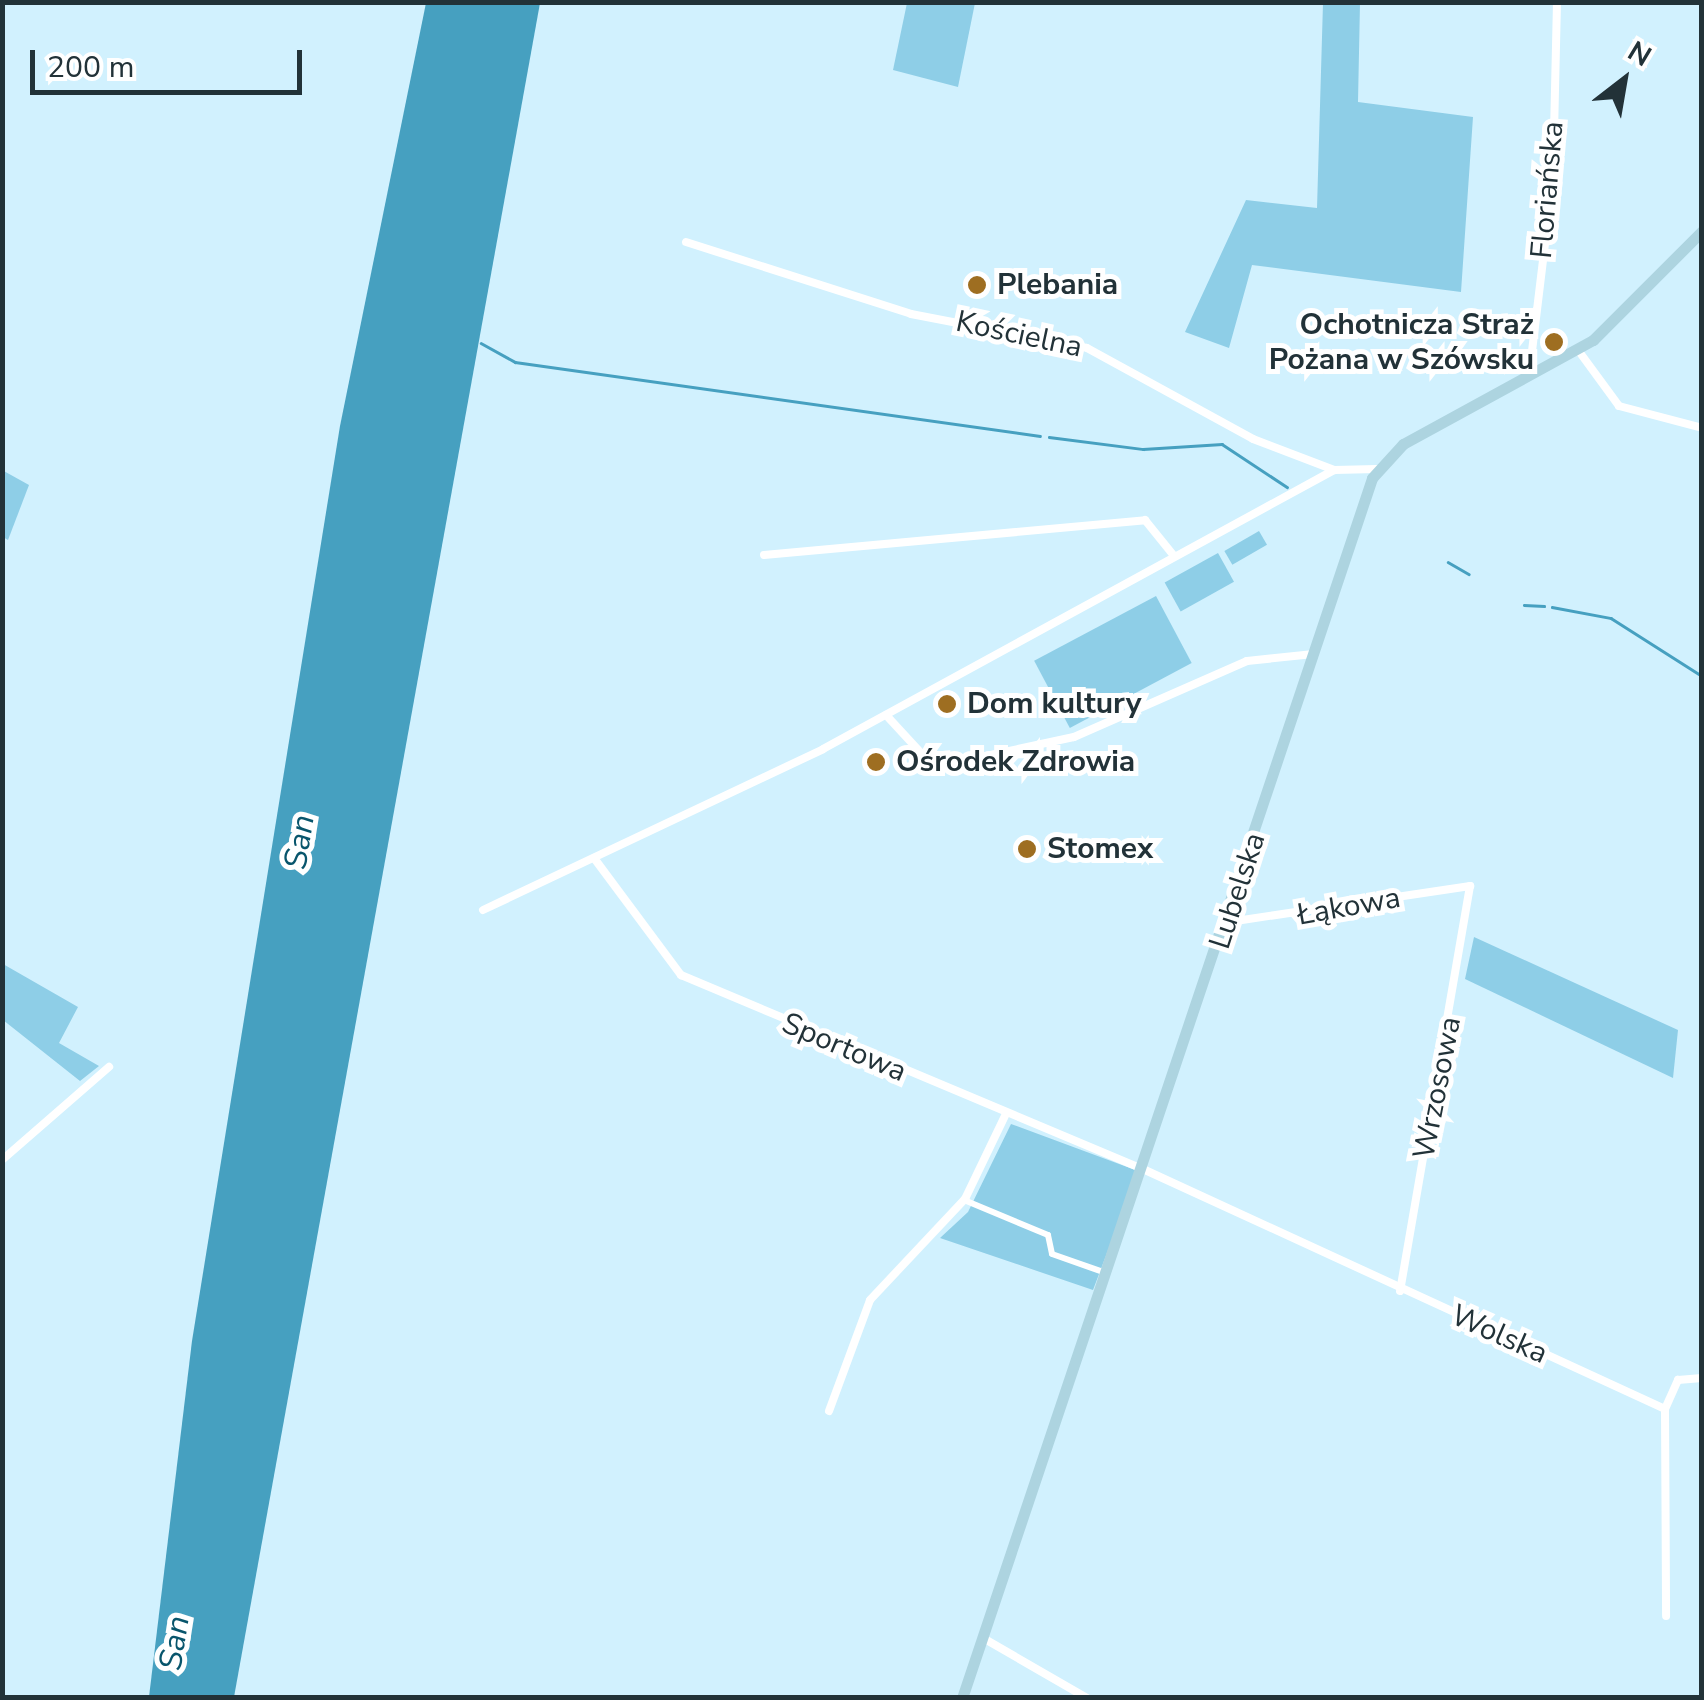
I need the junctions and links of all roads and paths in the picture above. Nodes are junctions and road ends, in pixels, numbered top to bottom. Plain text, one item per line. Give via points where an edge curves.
1 (1556, 2) edge
2 (1702, 231) edge
3 (686, 242) dead end
4 (1578, 350) junction
5 (1529, 376) junction
6 (1702, 428) edge
7 (1377, 469) junction
8 (1334, 470) junction
9 (764, 554) dead end
10 (1174, 556) junction
11 (1316, 654) junction
12 (886, 716) junction
13 (594, 858) junction
14 (1470, 886) joint
15 (483, 910) dead end
16 (1229, 922) junction
17 (109, 1068) dead end
18 (1005, 1116) junction
19 (2, 1160) edge
20 (1145, 1170) junction
21 (964, 1200) junction
22 (1109, 1274) junction
23 (1400, 1291) junction
24 (1702, 1378) edge
25 (1664, 1408) junction
26 (829, 1412) dead end
27 (1666, 1616) dead end
28 (983, 1638) junction
29 (962, 1698) edge
30 (1087, 1698) edge

1 - 5 street, Floriańska via 1553,178
2 - 4 main road
3 - 8 street, Kościelna via 911,314 1087,348 1253,439
4 - 5 main road
4 - 6 street via 1619,406
5 - 7 main road via 1413,438
7 - 8 street
7 - 11 main road, Lubelska
8 - 10 street
9 - 10 street via 1145,520
10 - 12 street
11 - 12 street via 1247,661 1074,736 934,767
11 - 16 main road, Lubelska
12 - 13 street
13 - 15 street
13 - 18 street, Sportowa via 681,975
14 - 16 street, Łąkowa
14 - 23 street, Wrzosowa
16 - 20 main road, Lubelska
17 - 19 street
18 - 20 street, Sportowa
18 - 21 street
20 - 22 main road, Lubelska
20 - 23 street, Wolska
21 - 22 street via 1048,1235 1052,1254
21 - 26 street via 870,1300
22 - 28 main road, Lubelska
23 - 25 street, Wolska
24 - 25 street via 1678,1380
25 - 27 street
28 - 29 main road, Lubelska
28 - 30 street

